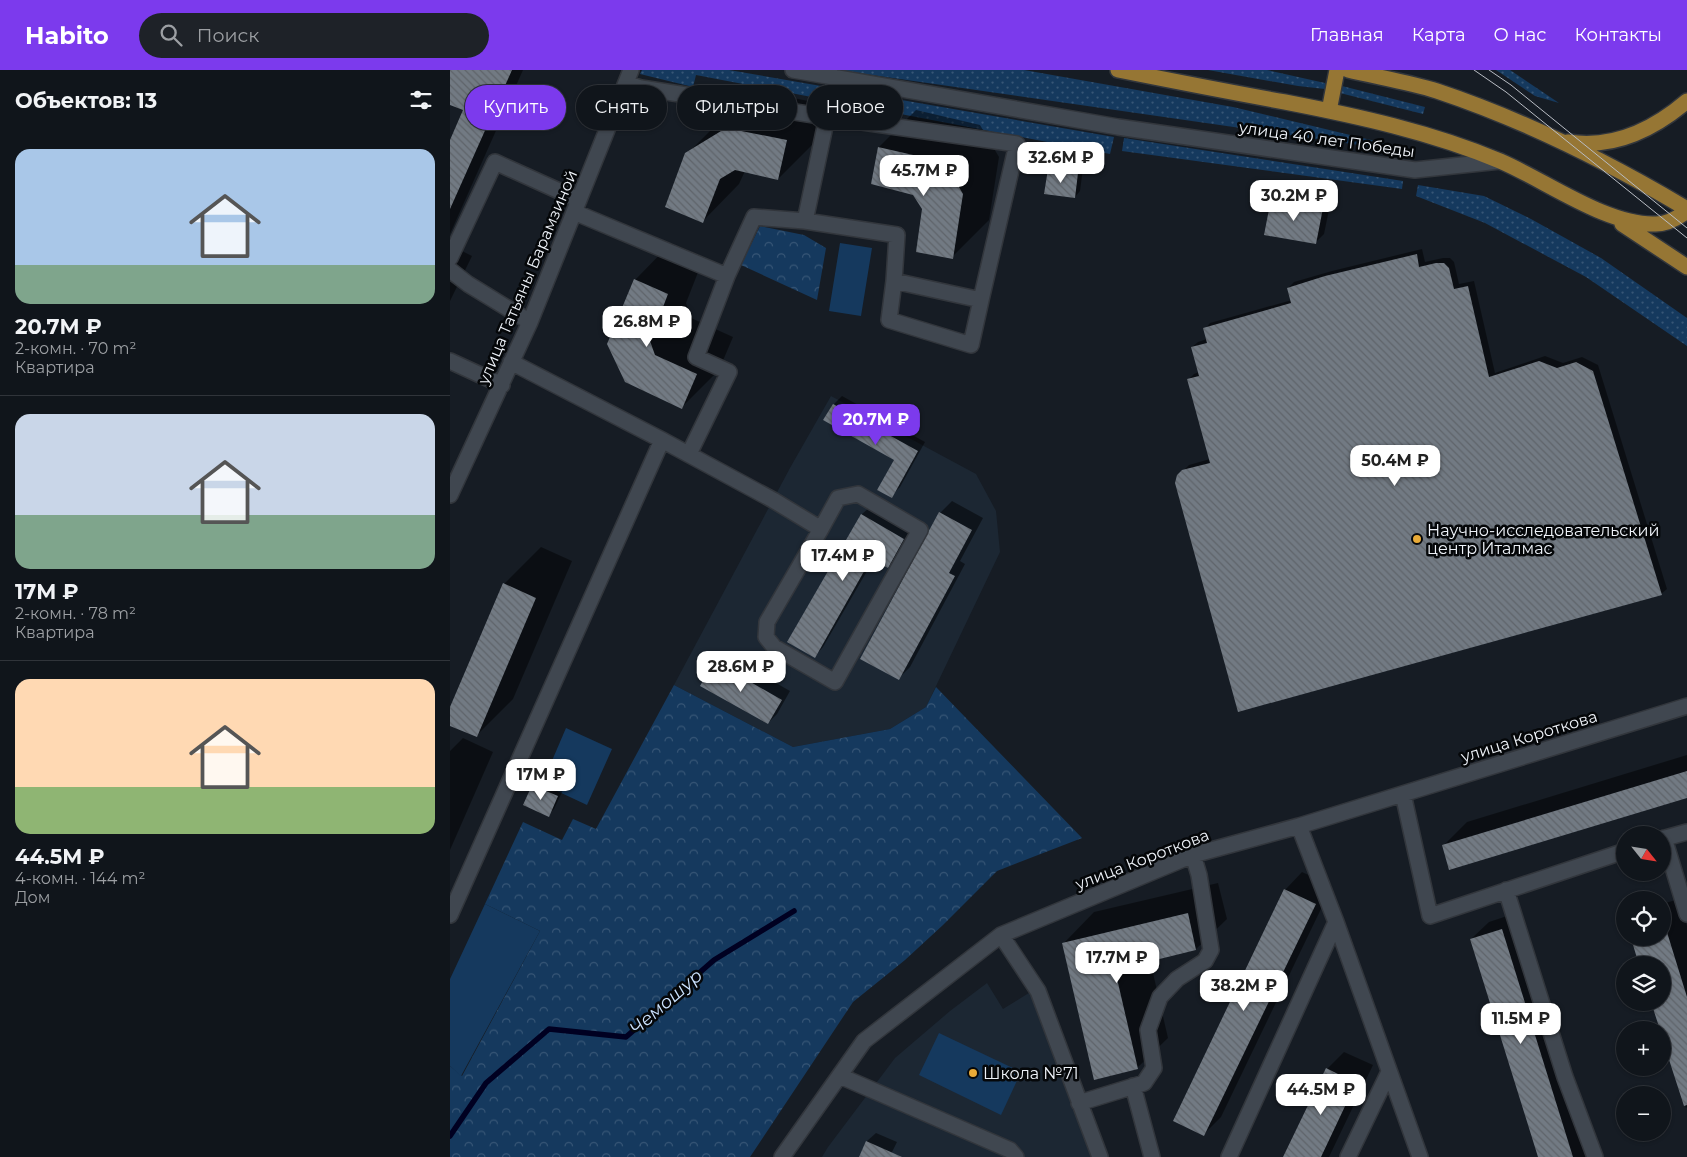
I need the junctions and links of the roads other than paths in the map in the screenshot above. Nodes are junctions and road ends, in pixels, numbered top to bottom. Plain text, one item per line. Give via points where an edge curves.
1 (793, 70) edge
2 (1118, 70) edge
3 (1337, 70) edge
4 (1348, 70) edge
5 (628, 77) edge
6 (834, 77) junction
7 (833, 85) edge
8 (1687, 101) edge
9 (1329, 111) junction
10 (807, 114) edge
11 (903, 128) edge
12 (824, 130) edge
13 (1550, 137) junction
14 (1500, 161) junction
15 (577, 206) junction
16 (1687, 210) edge
17 (1606, 214) junction
18 (805, 221) junction
19 (450, 258) edge
20 (1687, 267) edge
21 (450, 270) edge
22 (727, 276) junction
23 (894, 282) junction
24 (981, 300) junction
25 (530, 322) junction
26 (450, 361) edge
27 (512, 362) junction
28 (502, 384) junction
29 (662, 440) junction
30 (689, 454) junction
31 (455, 468) edge
32 (450, 495) edge
33 (821, 529) junction
34 (1687, 706) edge
35 (1403, 794) junction
36 (1299, 826) junction
37 (1687, 832) edge
38 (1671, 837) edge
39 (1616, 854) edge
40 (1193, 855) junction
41 (1671, 864) edge
42 (1506, 890) junction
43 (1687, 914) edge
44 (450, 915) edge
45 (1336, 922) junction
46 (1001, 935) junction
47 (1389, 1072) junction
48 (840, 1076) junction
49 (1133, 1086) junction
50 (1080, 1102) junction
51 (782, 1157) edge
52 (1016, 1157) edge
53 (1100, 1157) edge
54 (1152, 1157) edge
55 (1229, 1157) edge
56 (1348, 1157) edge
57 (1420, 1157) edge
58 (1595, 1157) edge

1 - 6 street, улица 40 лет Победы
2 - 9 main road, улица 40 лет Победы
3 - 9 main road
4 - 13 main road via 1436,91
5 - 10 street via 641,88
5 - 15 street, улица Татьяны Барамзиной
6 - 7 street
6 - 14 street, улица 40 лет Победы via 1118,127 1415,170
8 - 13 main road via 1651,126 1623,139 1582,144
9 - 14 main road, улица 40 лет Победы via 1424,134
11 - 24 street via 1017,144
12 - 18 street
13 - 16 main road via 1632,177
14 - 17 main road
15 - 19 street via 495,162
15 - 22 street
15 - 25 street, улица Татьяны Барамзиной
16 - 17 main road via 1658,224 1631,222
17 - 20 main road
18 - 22 street via 754,217
18 - 23 street via 897,236
21 - 25 street
22 - 30 street via 696,357 728,372
23 - 24 street
23 - 24 street via 889,320 971,345
25 - 27 street, улица Татьяны Барамзиной
26 - 28 street
27 - 28 street, улица Татьяны Барамзиной
27 - 29 street
28 - 31 street, улица Татьяны Барамзиной
29 - 30 street
29 - 44 street
30 - 33 street
31 - 32 street, улица Татьяны Барамзиной
33 - 33 street via 767,622 766,637 774,647 836,682 920,530 858,494 838,498
34 - 35 street, улица Короткова
35 - 36 street, улица Короткова
35 - 42 street via 1430,916
36 - 40 street, улица Короткова
36 - 45 street
37 - 38 street
39 - 42 street
40 - 46 street, улица Короткова
40 - 49 street via 1211,950 1205,961 1177,979 1160,997 1148,1030 1154,1068 1144,1083
41 - 43 street
42 - 58 street via 1565,1076
45 - 47 street
45 - 55 street
46 - 48 street, улица Короткова via 864,1041
46 - 50 street via 1038,991
47 - 56 street
47 - 57 street
48 - 51 street, улица Короткова
48 - 52 street via 1010,1150
49 - 50 street
49 - 54 street
50 - 53 street

